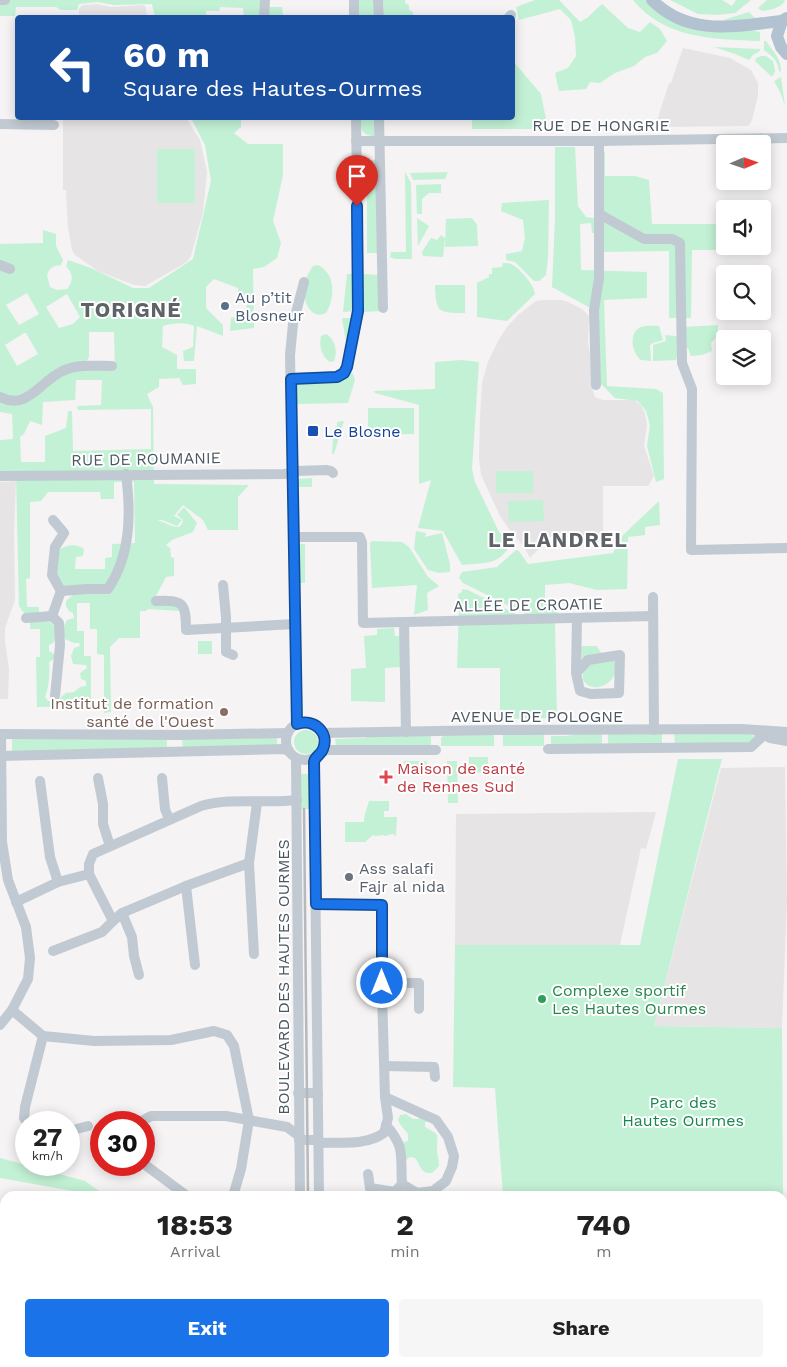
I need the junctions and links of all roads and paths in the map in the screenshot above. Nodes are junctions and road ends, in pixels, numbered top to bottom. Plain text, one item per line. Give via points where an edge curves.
1 (0, 0) edge
2 (6, 0) edge
3 (265, 0) edge
4 (354, 0) edge
5 (378, 0) edge
6 (652, 0) edge
7 (264, 15) edge
8 (354, 15) edge
9 (378, 15) edge
10 (785, 20) edge
11 (736, 26) junction
12 (777, 36) junction
13 (787, 54) edge
14 (356, 120) edge
15 (379, 120) edge
16 (0, 124) edge
17 (54, 124) dead end
18 (787, 138) edge
19 (381, 141) junction
20 (599, 141) junction
21 (356, 142) junction
22 (599, 216) junction
23 (0, 265) edge
24 (10, 269) dead end
25 (304, 282) dead end
26 (383, 308) dead end
27 (112, 366) dead end
28 (291, 378) junction
29 (596, 385) dead end
30 (0, 397) edge
31 (292, 473) junction
32 (126, 474) junction
33 (0, 476) edge
34 (53, 520) dead end
35 (293, 537) junction
36 (787, 548) edge
37 (223, 585) dead end
38 (61, 591) junction
39 (653, 596) dead end
40 (156, 601) dead end
41 (52, 616) junction
42 (652, 616) junction
43 (26, 618) dead end
44 (577, 619) junction
45 (404, 622) junction
46 (295, 624) junction
47 (225, 627) junction
48 (233, 655) dead end
49 (576, 673) junction
50 (55, 696) dead end
51 (297, 724) junction
52 (752, 729) junction
53 (654, 730) junction
54 (406, 732) junction
55 (787, 732) edge
56 (288, 733) junction
57 (323, 733) junction
58 (0, 734) edge
59 (170, 734) junction
60 (764, 735) junction
61 (787, 741) edge
62 (548, 749) dead end
63 (436, 750) dead end
64 (170, 752) junction
65 (292, 754) junction
66 (318, 755) junction
67 (0, 756) edge
68 (98, 778) dead end
69 (162, 778) dead end
70 (40, 781) dead end
71 (297, 800) junction
72 (257, 803) junction
73 (168, 819) junction
74 (110, 846) junction
75 (249, 863) junction
76 (89, 874) junction
77 (58, 882) junction
78 (186, 886) junction
79 (16, 902) junction
80 (316, 904) junction
81 (122, 913) junction
82 (113, 921) junction
83 (53, 951) dead end
84 (254, 954) dead end
85 (195, 965) dead end
86 (139, 975) dead end
87 (382, 987) junction
88 (419, 1009) dead end
89 (12, 1010) junction
90 (0, 1025) edge
91 (43, 1036) junction
92 (385, 1061) junction
93 (435, 1076) dead end
94 (298, 1093) junction
95 (318, 1093) junction
96 (386, 1097) junction
97 (24, 1111) edge
98 (299, 1115) junction
99 (155, 1116) edge
100 (249, 1120) junction
101 (386, 1125) junction
102 (88, 1126) dead end
103 (287, 1127) junction
104 (80, 1128) edge
105 (299, 1138) junction
106 (319, 1141) junction
107 (155, 1172) edge
108 (368, 1174) dead end
109 (402, 1184) junction
110 (180, 1191) edge
111 (234, 1191) edge
112 (300, 1191) edge
113 (319, 1191) edge
114 (388, 1191) edge
115 (395, 1191) edge
116 (414, 1191) edge
117 (428, 1191) edge

1 - 2 street
3 - 7 street
4 - 8 street
5 - 9 street
6 - 11 main road via 675,18 691,24
10 - 11 main road
10 - 12 main road
11 - 12 main road via 752,27
12 - 13 main road
14 - 21 street
15 - 19 street
16 - 17 street
18 - 20 street, RUE DE HONGRIE
19 - 20 street, RUE DE HONGRIE
19 - 21 street, RUE DE HONGRIE
19 - 26 street
20 - 22 street
21 - 28 street via 358,311 348,363 344,373 337,377
22 - 29 street via 599,278 594,310
22 - 36 street via 644,239 672,238 680,243 682,363 692,389 691,550
23 - 24 street
25 - 28 street via 291,336
27 - 30 street via 76,366 55,375 26,399 15,401
28 - 31 street
31 - 32 street, RUE DE ROUMANIE
31 - 35 street
32 - 33 street, RUE DE ROUMANIE
32 - 38 street via 129,497 126,548 108,589
34 - 38 street via 64,533 55,547 52,575
35 - 45 street, ALLÉE DE CROATIE via 360,536 363,623
35 - 46 street
37 - 47 street
38 - 41 street
39 - 42 street
40 - 47 street via 180,602 186,614 186,630
41 - 43 street
41 - 50 street via 59,623 60,645
42 - 44 street, ALLÉE DE CROATIE
42 - 53 street
44 - 45 street, ALLÉE DE CROATIE
44 - 49 street
45 - 54 street
46 - 47 street
46 - 51 street
47 - 48 street via 226,652
49 - 49 street via 580,692 619,693 620,654 588,660
51 - 56 street
51 - 57 street via 311,723
52 - 53 street, AVENUE DE POLOGNE
52 - 55 street, AVENUE DE POLOGNE
52 - 60 street, AVENUE DE POLOGNE
53 - 54 street, AVENUE DE POLOGNE
54 - 57 street, AVENUE DE POLOGNE
56 - 59 street
56 - 65 street via 286,742
57 - 66 street via 325,743
58 - 59 street
58 - 67 street
59 - 64 street
60 - 61 street, AVENUE DE POLOGNE
60 - 62 street, AVENUE DE POLOGNE via 751,747
63 - 66 street via 326,750
64 - 65 street via 284,750
64 - 67 street
65 - 66 street via 305,761
65 - 71 street, BOULEVARD DES HAUTES OURMES
66 - 80 street, BOULEVARD DES HAUTES OURMES
67 - 79 street via 2,842 8,880
68 - 74 street via 103,824
69 - 73 street
70 - 77 street via 50,857
71 - 72 street
71 - 94 street, BOULEVARD DES HAUTES OURMES
72 - 73 street via 212,802
72 - 75 street
73 - 74 street
74 - 76 street via 93,854 88,864
75 - 78 street
75 - 84 street
76 - 77 street
76 - 82 street
77 - 79 street
78 - 81 street
78 - 85 street
79 - 89 street via 26,927 30,958 28,979
80 - 87 street via 382,905
80 - 95 street, BOULEVARD DES HAUTES OURMES
81 - 82 street
81 - 86 street via 132,937
82 - 83 street via 102,932
87 - 88 street via 419,983
87 - 92 street
89 - 90 street
89 - 91 street
91 - 97 street
91 - 100 street via 104,1041 172,1040 214,1031 226,1036 234,1046
92 - 93 street via 434,1067
92 - 96 street
94 - 95 street
94 - 98 street, BOULEVARD DES HAUTES OURMES
95 - 106 street, BOULEVARD DES HAUTES OURMES
96 - 101 street
96 - 117 street via 436,1120 448,1137 454,1156 452,1168 446,1181
98 - 103 street
98 - 105 street, BOULEVARD DES HAUTES OURMES
99 - 100 street via 226,1116
100 - 103 street
100 - 111 street
101 - 106 street via 384,1133 365,1142
101 - 109 street via 401,1147
102 - 104 street
103 - 105 street
105 - 106 street
105 - 112 street, BOULEVARD DES HAUTES OURMES
106 - 113 street, BOULEVARD DES HAUTES OURMES
107 - 110 street
108 - 114 street via 370,1188
109 - 115 street
109 - 116 street

